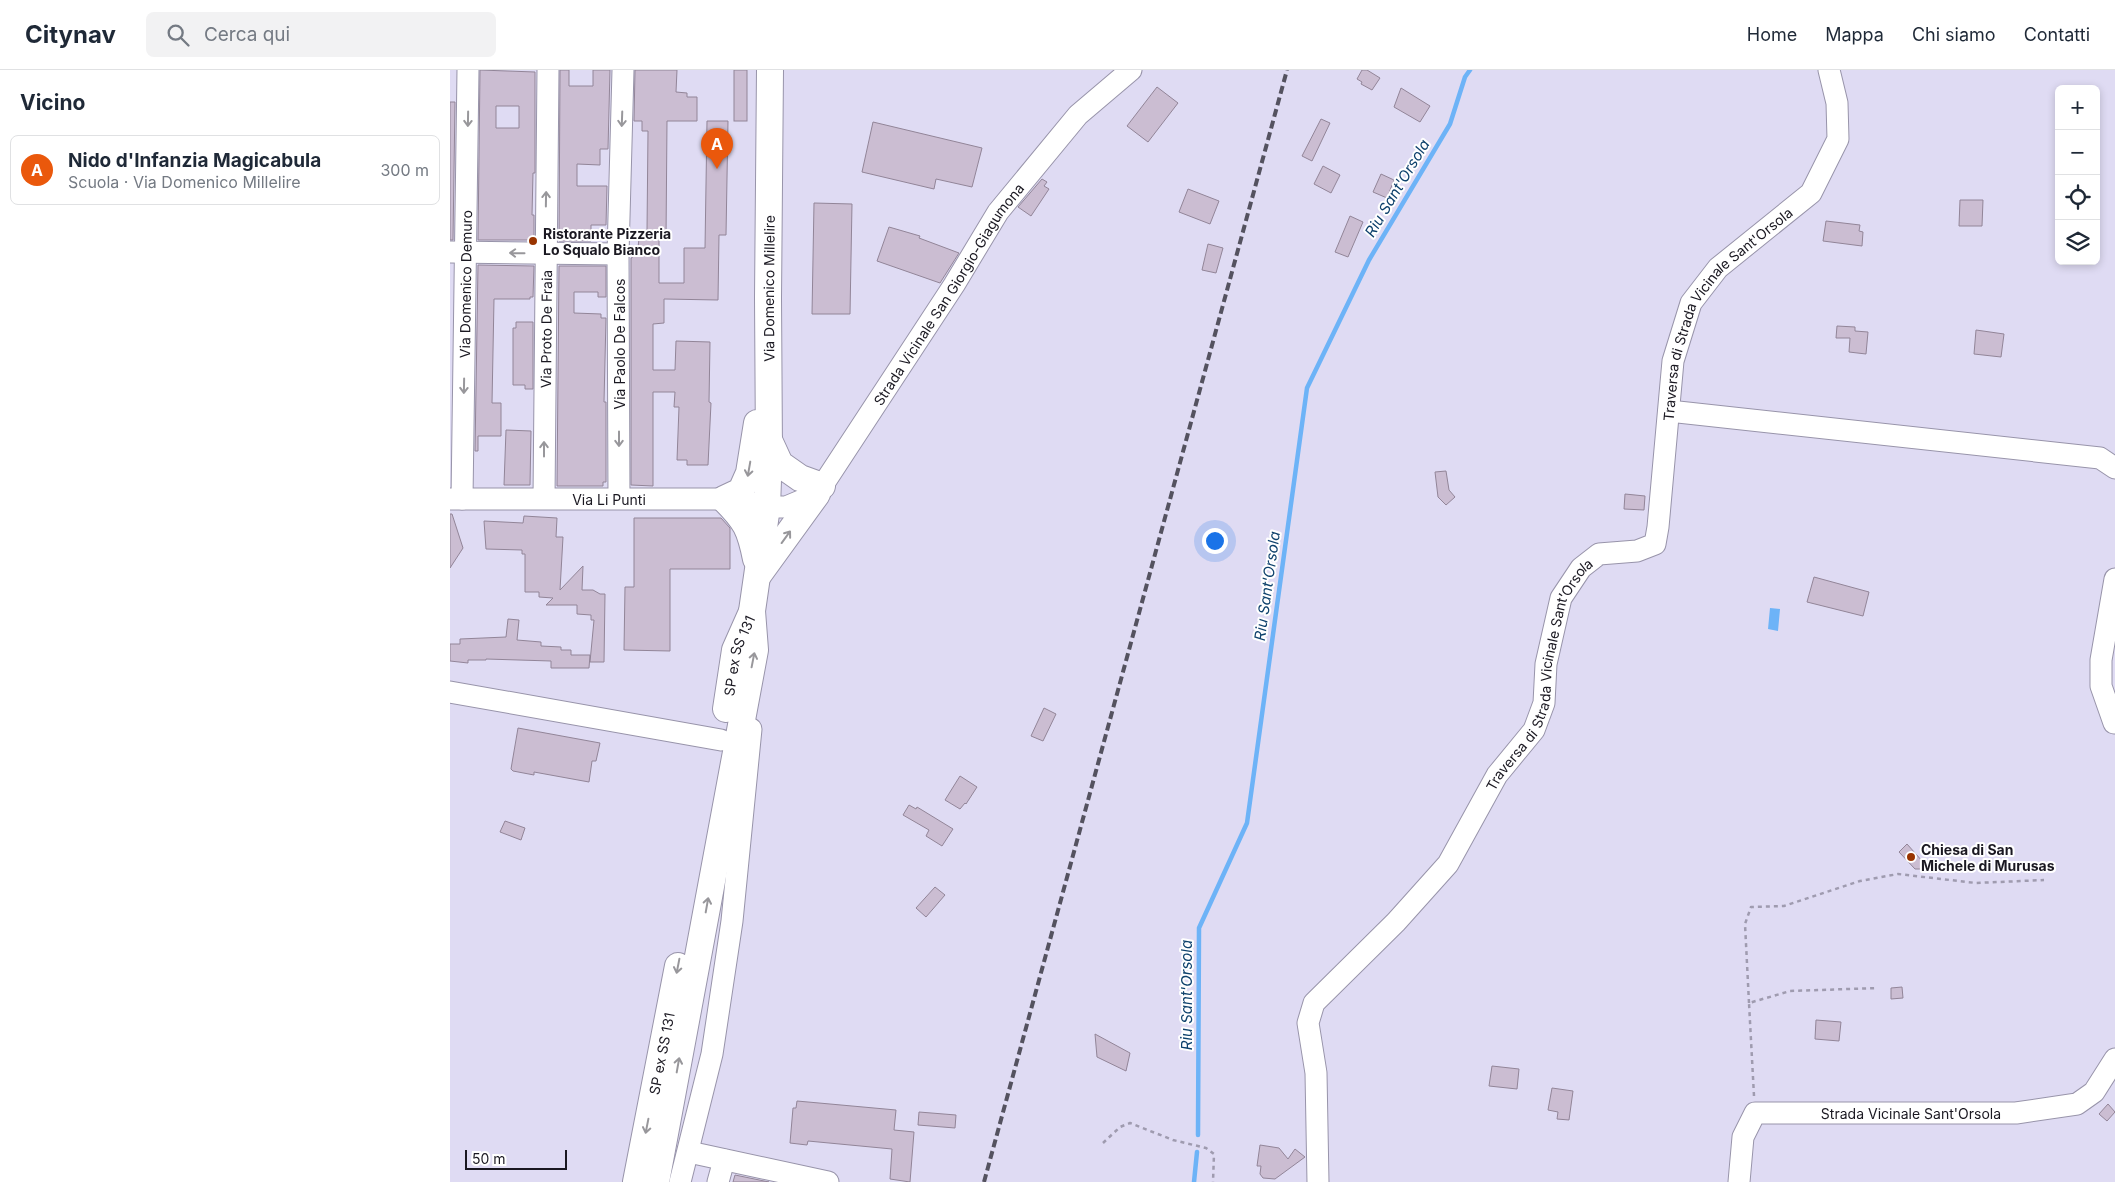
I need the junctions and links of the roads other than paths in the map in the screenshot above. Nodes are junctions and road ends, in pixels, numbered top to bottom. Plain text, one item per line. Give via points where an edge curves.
1 (468, 70) edge
2 (548, 70) edge
3 (624, 70) edge
4 (770, 70) edge
5 (1131, 70) edge
6 (1830, 70) edge
7 (458, 252) edge
8 (546, 253) junction
9 (618, 254) junction
10 (768, 370) junction
11 (1669, 411) junction
12 (769, 439) junction
13 (2115, 468) edge
14 (819, 490) junction
15 (544, 498) junction
16 (619, 498) junction
17 (456, 499) edge
18 (724, 499) junction
19 (767, 507) junction
20 (758, 573) junction
21 (2115, 579) edge
22 (752, 611) junction
23 (450, 692) edge
24 (745, 700) junction
25 (2114, 723) edge
26 (721, 740) junction
27 (2115, 1059) edge
28 (688, 1152) junction
29 (724, 1160) junction
30 (636, 1182) edge
31 (656, 1182) edge
32 (680, 1182) edge
33 (718, 1182) edge
34 (828, 1182) edge
35 (1318, 1182) edge
36 (1739, 1182) edge

1 -> 7 street, Via Domenico Demuro
8 -> 2 street, Via Proto De Fraia
3 -> 9 street, Via Paolo De Falcos
4 - 10 main road, Via Domenico Millelire
5 - 14 street, Strada Vicinale San Giorgio-Giagumona via 1078,115 998,212
6 - 11 street, Traversa di Strada Vicinale Sant'Orsola via 1838,103 1838,139 1811,193 1718,268 1691,303 1674,361
8 -> 7 street
7 -> 17 street, Via Domenico Demuro
8 - 9 street
15 -> 8 street, Via Proto De Fraia
9 -> 16 street, Via Paolo De Falcos
10 - 12 main road, Via Domenico Millelire
10 -> 18 main road via 751,449 749,474 742,490
11 - 13 street via 2100,458
11 - 35 street, Traversa di Strada Vicinale Sant'Orsola via 1655,544 1637,551 1599,554 1581,568 1561,598 1546,664 1544,703 1534,730 1497,775 1448,864 1396,922 1314,1003 1308,1023 1316,1073
12 - 14 main road via 780,464
12 - 19 main road, Via Domenico Millelire
14 - 19 street via 786,507
20 -> 14 main road
15 - 16 street, Via Li Punti
15 - 17 street, Via Li Punti
16 - 18 street, Via Li Punti
18 - 19 street, Via Li Punti via 738,499
18 - 20 main road via 748,527
19 - 20 main road, Via Domenico Millelire
20 - 22 main road, Via Domenico Millelire
21 - 25 street via 2101,660 2101,686
24 -> 22 main road, SP ex SS 131 via 755,650
22 - 26 main road, SP ex SS 131 via 735,650
23 - 26 street
24 - 28 street via 753,704 732,921 712,1054
31 -> 24 main road, SP ex SS 131
26 -> 30 main road, SP ex SS 131
27 - 36 street, Strada Vicinale Sant'Orsola via 2094,1092 2077,1104 2025,1112 1755,1113 1743,1137
28 - 29 street
28 - 32 street
29 - 33 street
29 - 34 street

